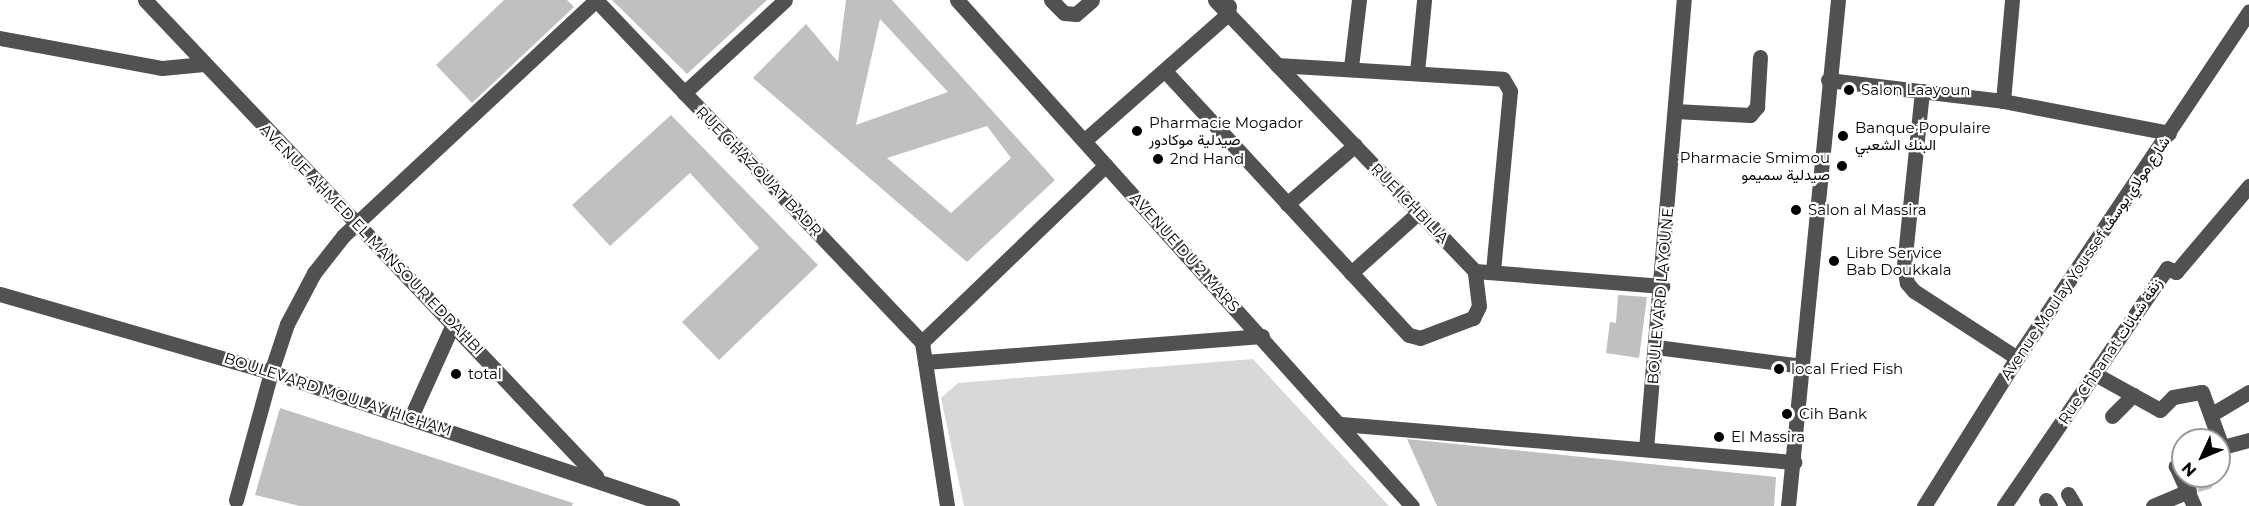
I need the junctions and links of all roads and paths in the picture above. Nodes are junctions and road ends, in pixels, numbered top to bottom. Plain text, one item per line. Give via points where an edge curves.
1 (145, 0) edge
2 (596, 0) edge
3 (785, 0) edge
4 (957, 0) edge
5 (1051, 0) edge
6 (1092, 0) edge
7 (1215, 0) edge
8 (1359, 0) edge
9 (1424, 0) edge
10 (1684, 0) edge
11 (1838, 0) edge
12 (2012, 0) edge
13 (1229, 7) edge
14 (2249, 11) edge
15 (0, 38) edge
16 (1761, 57) dead end
17 (204, 64) junction
18 (1277, 65) junction
19 (1351, 68) junction
20 (1166, 71) junction
21 (1417, 72) junction
22 (1828, 80) junction
23 (1922, 91) junction
24 (684, 93) junction
25 (2003, 101) junction
26 (1675, 111) junction
27 (2169, 133) junction
28 (1084, 140) junction
29 (1355, 145) junction
30 (1106, 165) junction
31 (2249, 186) edge
32 (1287, 204) junction
33 (1419, 212) junction
34 (357, 224) junction
35 (1475, 271) junction
36 (1493, 271) junction
37 (1351, 273) junction
38 (1662, 286) junction
39 (0, 294) edge
40 (453, 324) junction
41 (1262, 336) junction
42 (922, 342) junction
43 (1656, 347) junction
44 (2017, 358) junction
45 (925, 362) junction
46 (1803, 366) junction
47 (271, 372) junction
48 (2096, 374) junction
49 (2249, 392) edge
50 (2133, 395) junction
51 (2212, 414) junction
52 (2112, 416) dead end
53 (411, 417) junction
54 (1341, 424) junction
55 (2215, 428) edge
56 (2249, 440) edge
57 (2231, 444) edge
58 (1646, 449) junction
59 (1794, 462) junction
60 (598, 478) junction
61 (2188, 488) edge
62 (2189, 491) junction
63 (236, 500) dead end
64 (672, 506) edge
65 (947, 506) edge
66 (1412, 506) edge
67 (1788, 506) edge
68 (1924, 506) edge
69 (2004, 506) edge
70 (2153, 506) edge
71 (2194, 506) edge

1 - 17 street, AVENUE AHMED EL MANSOUR EDDAHBI
2 - 24 street, RUE GHAZOUAT BADR
2 - 34 street
3 - 24 street
4 - 28 street, AVENUE DU 2 MARS
5 - 6 street via 1064,12 1077,14
7 - 13 street, RUE ICHBILIA
8 - 19 street
9 - 21 street
10 - 26 street, BOULEVARD LAYOUNE
11 - 22 street
12 - 25 street
13 - 18 street, RUE ICHBILIA
13 - 20 street
14 - 27 street, Avenue Moulay Youssef شارع مولاي يوسف
15 - 17 street via 155,68
16 - 26 street via 1757,106 1750,115
17 - 34 street, AVENUE AHMED EL MANSOUR EDDAHBI
18 - 19 street
18 - 29 street, RUE ICHBILIA
19 - 21 street
20 - 28 street
20 - 32 street
21 - 36 street via 1496,78 1508,86
22 - 23 street
22 - 46 street
23 - 25 street
23 - 44 street via 1904,265 1907,282 1914,291
24 - 42 street, RUE GHAZOUAT BADR
25 - 27 street
26 - 38 street, BOULEVARD LAYOUNE
27 - 44 street, Avenue Moulay Youssef شارع مولاي يوسف
28 - 30 street, AVENUE DU 2 MARS
29 - 32 street
29 - 33 street, RUE ICHBILIA
30 - 41 street, AVENUE DU 2 MARS
30 - 42 street
31 - 48 street, Rue Chbanat زنقة شبانات via 2176,272 2167,268
32 - 37 street
33 - 35 street, RUE ICHBILIA
33 - 37 street
34 - 40 street, AVENUE AHMED EL MANSOUR EDDAHBI
34 - 47 street via 328,253 301,295
35 - 36 street
35 - 37 street via 1479,306 1473,318 1420,338 1404,330
36 - 38 street
38 - 43 street, BOULEVARD LAYOUNE
39 - 47 street, BOULEVARD MOULAY HICHAM
40 - 53 street
40 - 60 street, AVENUE AHMED EL MANSOUR EDDAHBI
41 - 45 street
41 - 54 street, AVENUE DU 2 MARS
42 - 45 street
43 - 46 street
43 - 58 street, BOULEVARD LAYOUNE
44 - 68 street, Avenue Moulay Youssef شارع مولاي يوسف
45 - 65 street
46 - 59 street
47 - 53 street, BOULEVARD MOULAY HICHAM
47 - 63 street
48 - 50 street
48 - 69 street, Rue Chbanat زنقة شبانات
49 - 51 street
50 - 51 street via 2160,410 2173,397 2202,392
50 - 52 street
51 - 55 street
53 - 60 street, BOULEVARD MOULAY HICHAM
54 - 58 street
54 - 66 street, AVENUE DU 2 MARS
56 - 57 street
58 - 59 street
59 - 67 street
60 - 64 street, BOULEVARD MOULAY HICHAM
61 - 62 street
62 - 70 street
62 - 71 street

